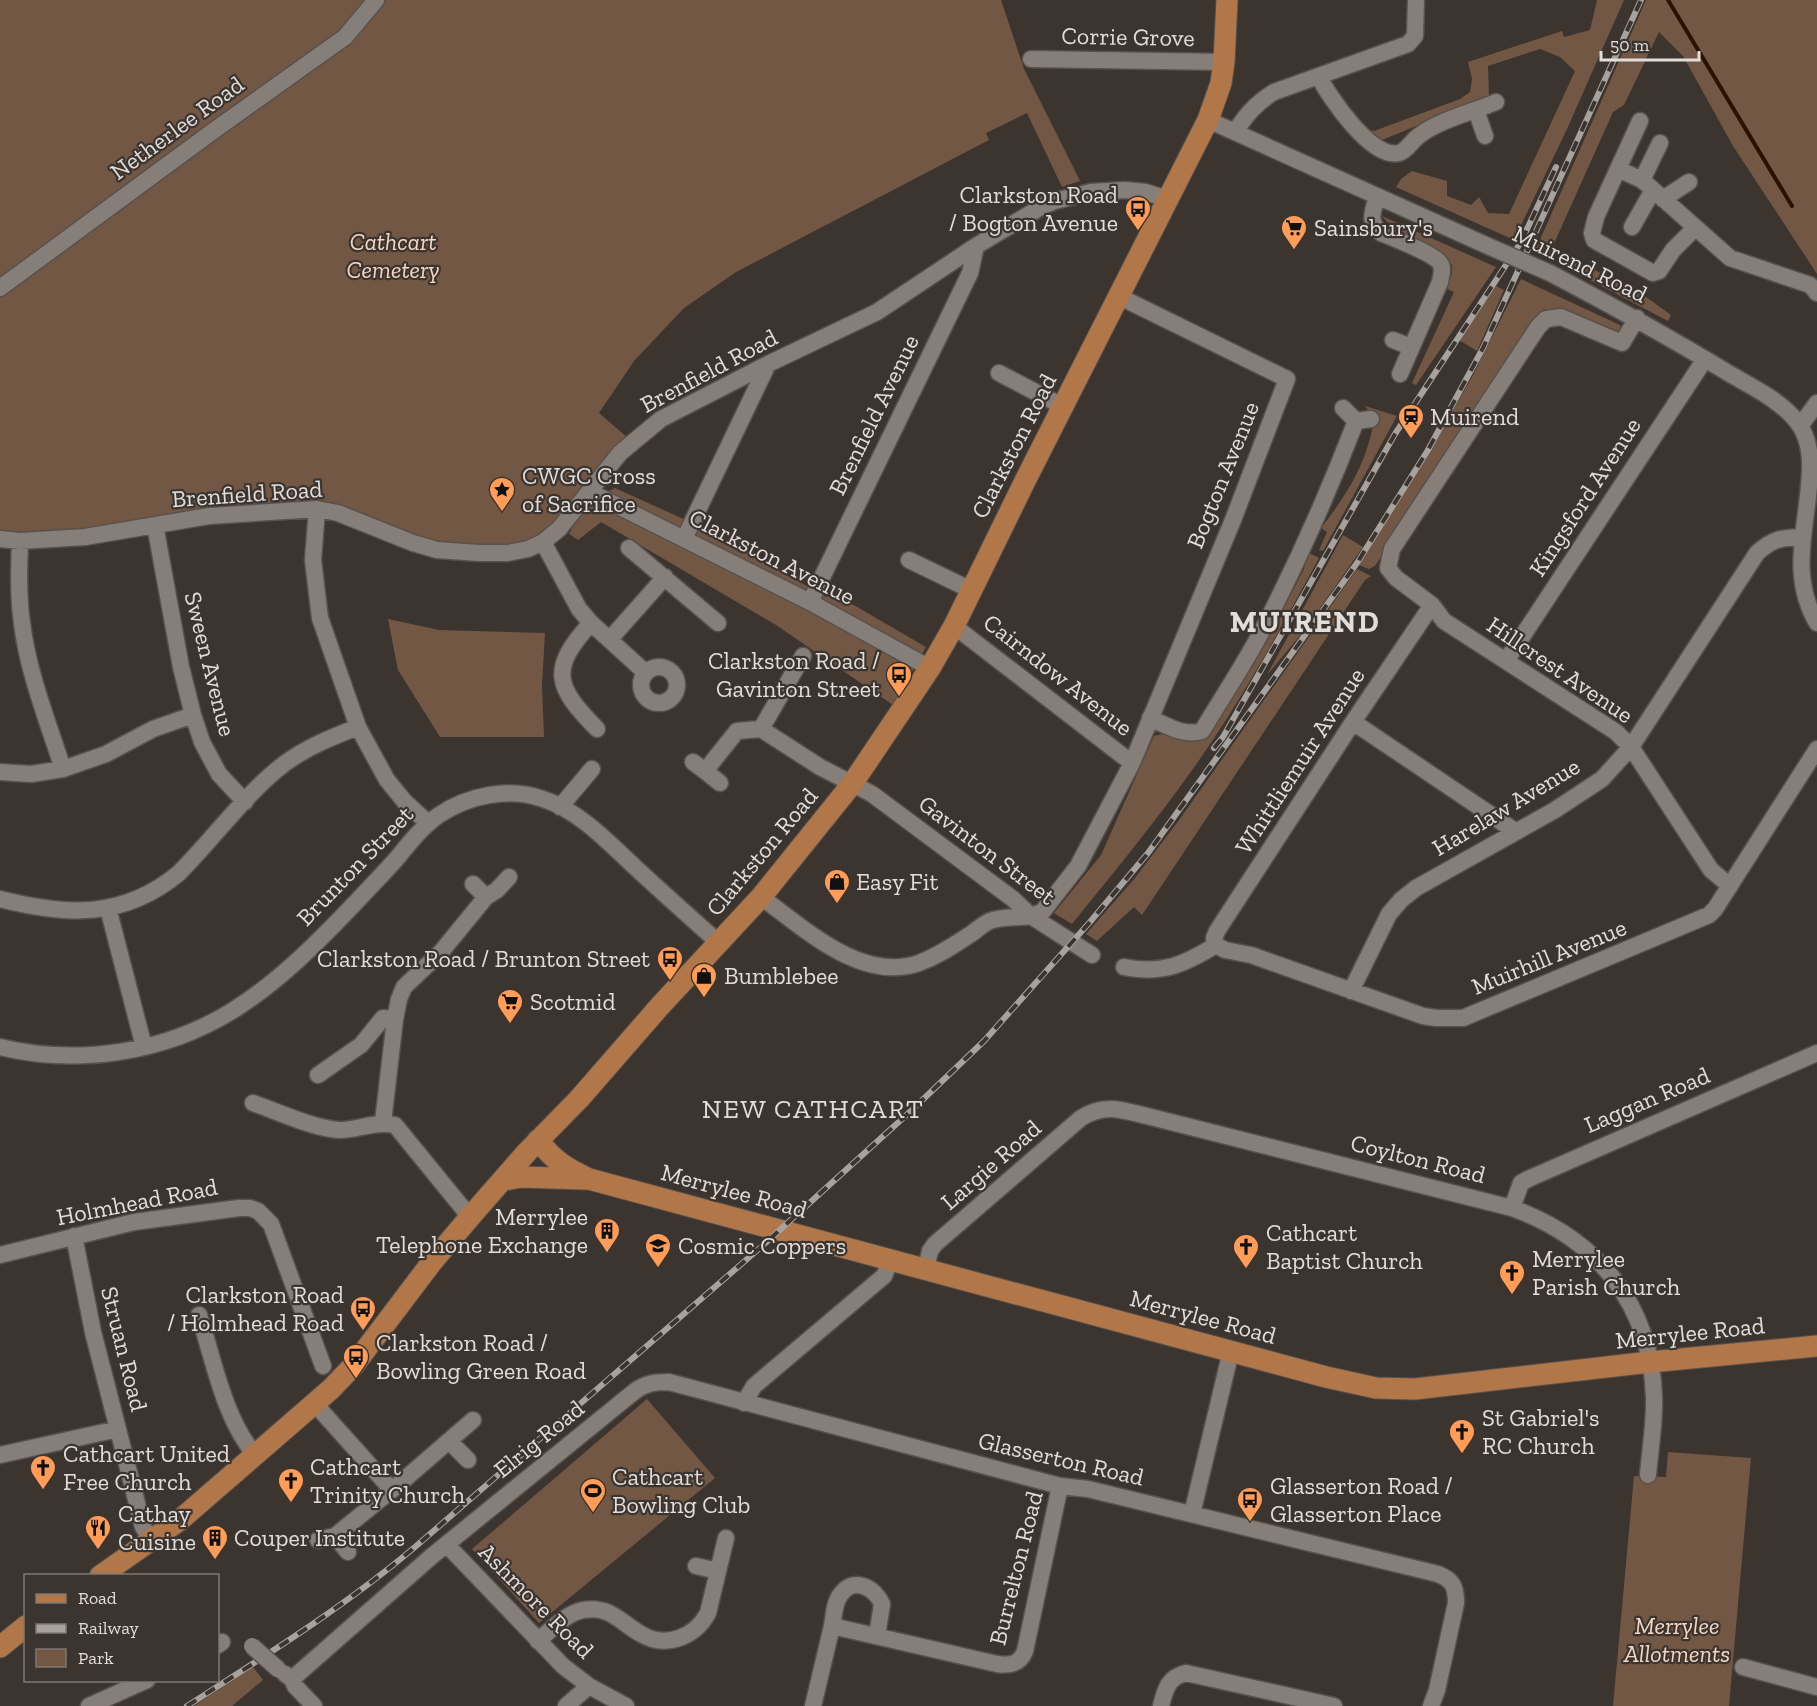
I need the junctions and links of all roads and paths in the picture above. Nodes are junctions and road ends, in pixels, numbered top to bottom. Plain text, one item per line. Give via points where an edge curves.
1 (376, 0) edge
2 (1227, 0) edge
3 (1416, 0) edge
4 (1031, 59) dead end
5 (1224, 62) junction
6 (1319, 77) junction
7 (1496, 102) dead end
8 (1476, 110) junction
9 (1208, 120) junction
10 (1640, 121) dead end
11 (1235, 132) junction
12 (1485, 136) dead end
13 (1660, 143) dead end
14 (1618, 169) junction
15 (1689, 182) dead end
16 (1653, 190) junction
17 (1377, 196) junction
18 (1168, 199) junction
19 (1632, 228) dead end
20 (1695, 228) junction
21 (976, 246) junction
22 (0, 288) edge
23 (1817, 292) edge
24 (1118, 296) junction
25 (1637, 318) junction
26 (1394, 340) dead end
27 (1411, 347) junction
28 (1705, 359) junction
29 (768, 364) junction
30 (999, 373) dead end
31 (1400, 374) dead end
32 (1817, 404) edge
33 (1062, 406) junction
34 (1343, 408) dead end
35 (1800, 426) junction
36 (590, 492) junction
37 (317, 510) junction
38 (155, 525) junction
39 (0, 539) edge
40 (684, 539) junction
41 (20, 541) junction
42 (543, 542) junction
43 (1807, 547) edge
44 (629, 548) dead end
45 (909, 560) dead end
46 (665, 577) junction
47 (971, 590) junction
48 (810, 602) junction
49 (1432, 606) junction
50 (591, 623) junction
51 (718, 623) dead end
52 (1817, 623) edge
53 (954, 626) junction
54 (610, 639) junction
55 (803, 656) dead end
56 (1506, 661) junction
57 (930, 668) junction
58 (645, 673) dead end
59 (193, 715) junction
60 (1150, 718) junction
61 (1353, 722) junction
62 (358, 728) junction
63 (597, 729) dead end
64 (761, 729) junction
65 (1630, 747) junction
66 (1817, 749) edge
67 (1132, 763) junction
68 (63, 769) junction
69 (592, 769) dead end
70 (0, 772) edge
71 (720, 783) dead end
72 (852, 784) junction
73 (245, 802) junction
74 (560, 807) junction
75 (428, 823) junction
76 (1515, 831) junction
77 (509, 877) dead end
78 (473, 884) dead end
79 (1730, 886) junction
80 (486, 897) junction
81 (761, 897) junction
82 (0, 899) edge
83 (108, 908) junction
84 (1031, 916) junction
85 (718, 942) junction
86 (1216, 945) junction
87 (1092, 955) dead end
88 (1124, 967) dead end
89 (1351, 990) junction
90 (395, 1019) junction
91 (0, 1047) edge
92 (144, 1047) junction
93 (1817, 1053) edge
94 (318, 1075) dead end
95 (253, 1103) dead end
96 (1100, 1109) joint
97 (383, 1122) junction
98 (533, 1146) junction
99 (581, 1179) junction
100 (504, 1180) junction
101 (1512, 1209) junction
102 (470, 1217) junction
103 (74, 1236) junction
104 (0, 1256) edge
105 (891, 1259) junction
106 (926, 1268) junction
107 (199, 1315) dead end
108 (1817, 1346) edge
109 (1231, 1351) junction
110 (1650, 1362) junction
111 (323, 1366) dead end
112 (655, 1382) joint
113 (744, 1403) junction
114 (315, 1404) junction
115 (473, 1420) dead end
116 (118, 1429) junction
117 (449, 1441) junction
118 (0, 1455) edge
119 (256, 1456) junction
120 (468, 1460) dead end
121 (1648, 1475) dead end
122 (1060, 1486) junction
123 (392, 1490) junction
124 (1192, 1514) junction
125 (335, 1536) junction
126 (726, 1538) dead end
127 (152, 1540) junction
128 (318, 1540) dead end
129 (447, 1545) junction
130 (348, 1552) dead end
131 (696, 1566) dead end
132 (718, 1571) junction
133 (101, 1574) edge
134 (832, 1626) junction
135 (24, 1628) edge
136 (877, 1636) junction
137 (538, 1641) junction
138 (252, 1646) dead end
139 (0, 1647) edge
140 (1743, 1667) dead end
141 (286, 1675) junction
142 (143, 1682) edge
143 (589, 1686) junction
144 (1817, 1687) edge
145 (89, 1706) edge
146 (314, 1706) edge
147 (566, 1706) edge
148 (626, 1706) edge
149 (813, 1706) edge
150 (1161, 1706) edge
151 (1334, 1706) edge
152 (1431, 1706) edge

1 - 22 street, Netherlee Road via 345,37
2 - 5 main road, Clarkston Road
3 - 6 street via 1415,36 1408,44
4 - 5 street, Corrie Grove
5 - 9 main road, Clarkston Road
6 - 8 street via 1365,139 1392,153 1404,150 1433,127
6 - 11 street via 1261,100
7 - 8 street
8 - 12 street
9 - 11 street, Muirend Road
9 - 18 main road, Clarkston Road
10 - 14 street
11 - 17 street, Muirend Road
13 - 16 street
14 - 16 street
14 - 20 street via 1596,217 1594,240 1653,273 1659,271
15 - 16 street
16 - 19 street
16 - 20 street
17 - 25 street, Muirend Road, bridge via 1550,273
17 - 27 street via 1371,220 1374,227 1433,257 1442,271
18 - 21 street, Brenfield Road via 1125,190 1091,192 1055,201
18 - 24 main road, Clarkston Road
20 - 23 street via 1730,258 1810,285
21 - 29 street, Brenfield Road via 878,312
21 - 48 street, Brenfield Avenue via 970,273
24 - 33 main road, Clarkston Road
24 - 60 street, Bogton Avenue via 1287,379
25 - 28 street, Muirend Road
25 - 49 street, Hillcrest Avenue via 1622,343 1561,317 1546,319 1538,327 1392,549 1388,568
26 - 27 street
27 - 31 street
28 - 35 street, Muirend Road via 1770,398
28 - 56 street, Kingsford Avenue
29 - 36 street, Brenfield Road via 661,419 620,453
29 - 40 street
30 - 33 street
32 - 35 street
33 - 47 main road, Clarkston Road
34 - 60 street via 1363,420 1239,672 1202,731 1186,733
35 - 43 street, Muirend Road via 1811,462
36 - 40 street, Clarkston Avenue
36 - 42 street, Brenfield Road
37 - 38 street, Brenfield Road via 209,516
37 - 42 street, Brenfield Road via 338,513 437,550 508,553
37 - 62 street via 313,560 320,618
38 - 41 street, Brenfield Road via 85,537
38 - 59 street, Sween Avenue
39 - 41 street, Brenfield Road
40 - 48 street, Clarkston Avenue
41 - 68 street via 19,603 28,658
42 - 50 street via 579,609
43 - 52 street, Muirend Road via 1801,574 1805,599
43 - 65 street, Harelaw Avenue via 1777,539 1757,553
44 - 46 street
45 - 47 street
46 - 51 street
46 - 54 street
47 - 53 main road, Clarkston Road
48 - 57 street, Clarkston Avenue
49 - 56 street, Hillcrest Avenue via 1444,621
49 - 61 street, Whittliemuir Avenue
50 - 54 street
50 - 63 street via 571,646 563,675 568,696
53 - 57 main road, Clarkston Road
53 - 67 street, Cairndow Avenue
54 - 58 street
55 - 64 street
56 - 65 street, Hillcrest Avenue via 1616,732
57 - 72 main road, Clarkston Road
59 - 68 street
59 - 73 street, Sween Avenue via 219,774
60 - 67 street, Bogton Avenue
61 - 76 street
61 - 86 street, Whittliemuir Avenue via 1217,931
62 - 73 street via 286,762
62 - 75 street via 387,780
64 - 71 street via 737,730 699,767
64 - 72 street, Gavinton Street
65 - 76 street, Harelaw Avenue via 1602,779
65 - 79 street, Hillcrest Avenue via 1712,870
66 - 79 street, Muirhill Avenue
67 - 84 street, Bogton Avenue via 1078,866 1043,911
68 - 70 street via 31,774
69 - 74 street
72 - 81 main road, Clarkston Road
72 - 84 street, Gavinton Street via 917,826
73 - 83 street via 168,882 137,899
74 - 75 street, Brunton Street via 529,795 499,794 469,800
74 - 85 street, Brunton Street via 604,839
75 - 92 street, Brunton Street via 325,934 269,985 210,1023
76 - 89 street, Harelaw Avenue via 1401,900 1389,914
77 - 80 street
78 - 80 street
79 - 89 street, Muirhill Avenue via 1708,915 1463,1018 1423,1016
80 - 90 street via 441,952 404,987
81 - 84 street via 835,951 876,965 917,963 944,951 990,921
81 - 85 main road, Clarkston Road
82 - 83 street via 75,912
83 - 92 street
84 - 87 street, Gavinton Street
85 - 98 main road, Clarkston Road
86 - 88 street via 1174,967
86 - 89 street, Muirhill Avenue
90 - 94 street via 383,1018 361,1045
90 - 97 street
91 - 92 street, Brunton Street via 73,1056
93 - 101 street, Laggan Road via 1528,1179 1521,1183
95 - 97 street via 324,1128 340,1130
96 - 101 street, Coylton Road via 1123,1110
96 - 106 street, Largie Road via 1082,1118 935,1244
97 - 102 street via 395,1125 406,1137
98 - 99 main road, Merrylee Road
98 - 100 main road, Clarkston Road
99 - 100 main road, Merrylee Road
99 - 105 main road, Merrylee Road
100 - 102 main road, Clarkston Road
101 - 110 street, Coylton Road via 1563,1232 1602,1266 1635,1313
102 - 114 main road, Clarkston Road via 354,1365
103 - 104 street, Holmhead Road
103 - 111 street, Holmhead Road via 176,1215 239,1208 258,1211 271,1224
103 - 116 street, Struan Road
105 - 106 main road, Merrylee Road
105 - 113 street via 884,1276 754,1386
106 - 109 main road, Merrylee Road
107 - 119 street via 230,1412 243,1441
108 - 110 main road, Merrylee Road
109 - 110 main road, Merrylee Road via 1355,1384 1402,1389
109 - 124 street
110 - 121 street, Coylton Road via 1654,1399
112 - 113 street, Glasserton Road via 669,1382
112 - 129 street, Elrig Road via 635,1391
113 - 122 street, Glasserton Road
114 - 119 main road, Clarkston Road
114 - 123 street
115 - 117 street
116 - 118 street
116 - 127 street, Struan Road via 143,1527
117 - 120 street
117 - 123 street
119 - 127 main road, Clarkston Road
122 - 124 street, Glasserton Road
122 - 136 street, Burrelton Road via 1025,1651 1019,1661 997,1664
123 - 125 street
124 - 152 street, Glasserton Road via 1447,1578 1456,1589 1456,1603
125 - 128 street
125 - 130 street
126 - 132 street
127 - 133 main road, Clarkston Road
129 - 137 street, Ashmore Road
129 - 141 street, Elrig Road
131 - 132 street
132 - 137 street via 703,1622 680,1639 652,1640 618,1616 594,1609 569,1615
134 - 136 street, Burrelton Road
134 - 136 street via 841,1593 852,1586 867,1587 882,1604
134 - 149 street
135 - 139 main road
137 - 143 street, Ashmore Road
138 - 141 street, bridge
140 - 144 street
141 - 146 street
142 - 145 street
143 - 147 street
143 - 148 street, Ashmore Road
150 - 151 street via 1170,1682 1186,1673

